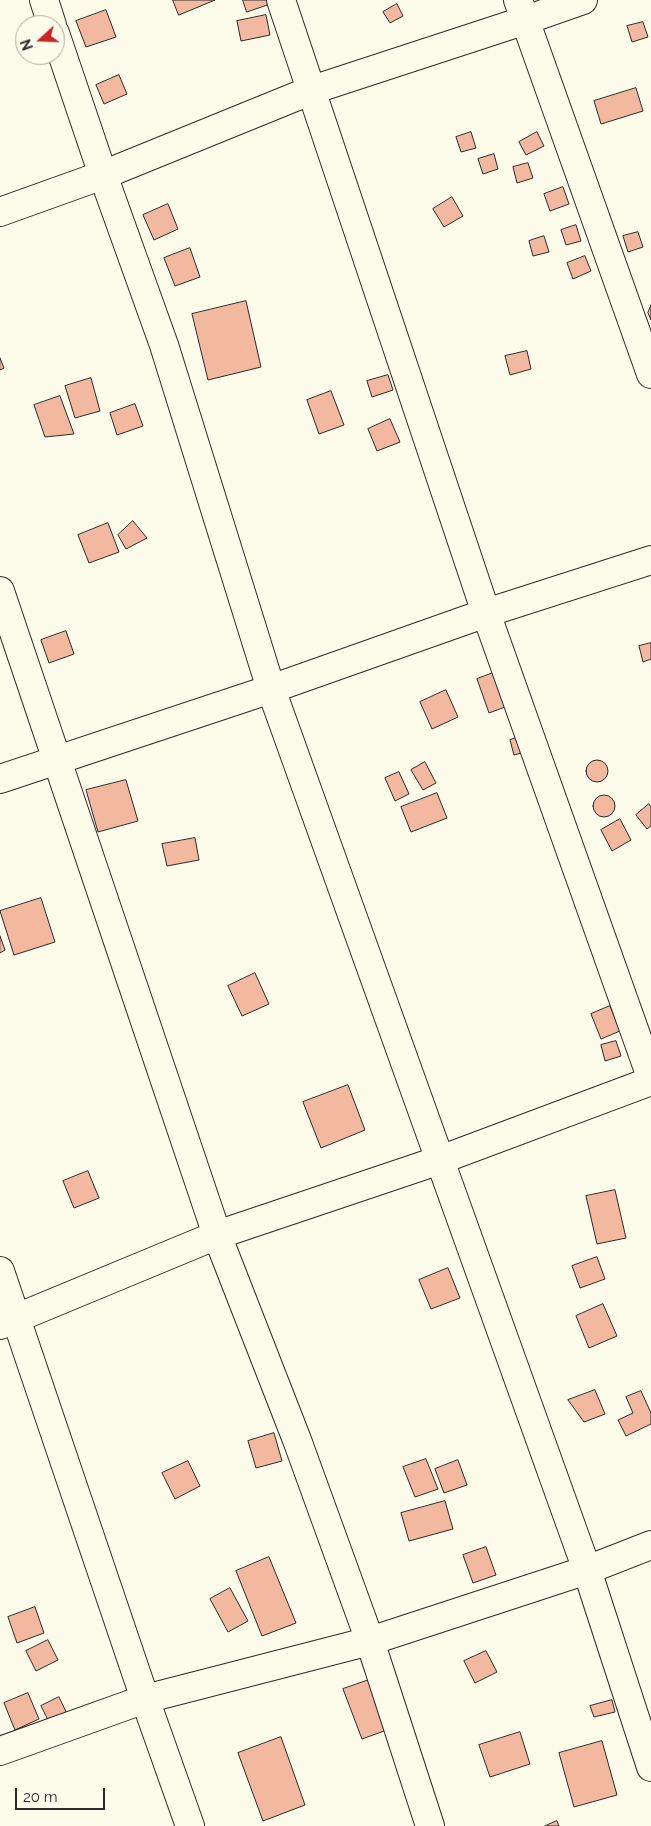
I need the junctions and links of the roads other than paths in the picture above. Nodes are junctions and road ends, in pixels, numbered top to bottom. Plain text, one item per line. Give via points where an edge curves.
1 (44, 0) edge
2 (281, 0) edge
3 (583, 0) edge
4 (522, 10) edge
5 (49, 15) edge
6 (65, 63) edge
7 (312, 90) junction
8 (103, 175) junction
9 (0, 212) edge
10 (651, 374) edge
11 (651, 560) edge
12 (0, 591) edge
13 (486, 613) junction
14 (271, 689) junction
15 (56, 761) junction
16 (0, 779) edge
17 (651, 1079) edge
18 (440, 1160) junction
19 (217, 1235) junction
20 (0, 1271) edge
21 (8, 1321) edge
22 (651, 1545) edge
23 (587, 1570) junction
24 (370, 1641) junction
25 (145, 1699) junction
26 (0, 1750) edge
27 (651, 1767) edge
28 (190, 1826) edge
29 (430, 1826) edge

1 - 5 street
2 - 7 street
3 - 4 street
4 - 7 street
4 - 10 street
6 - 8 street
7 - 8 street
7 - 13 street
8 - 9 street
8 - 14 street via 164,345
11 - 13 street
12 - 15 street
13 - 14 street
13 - 17 street
14 - 15 street
14 - 18 street
15 - 16 street
15 - 19 street
17 - 18 street
18 - 19 street
18 - 23 street
19 - 21 street
19 - 24 street via 297,1440
20 - 21 street
21 - 25 street
22 - 23 street
23 - 24 street
23 - 27 street
24 - 25 street
24 - 29 street
25 - 26 street
25 - 28 street

